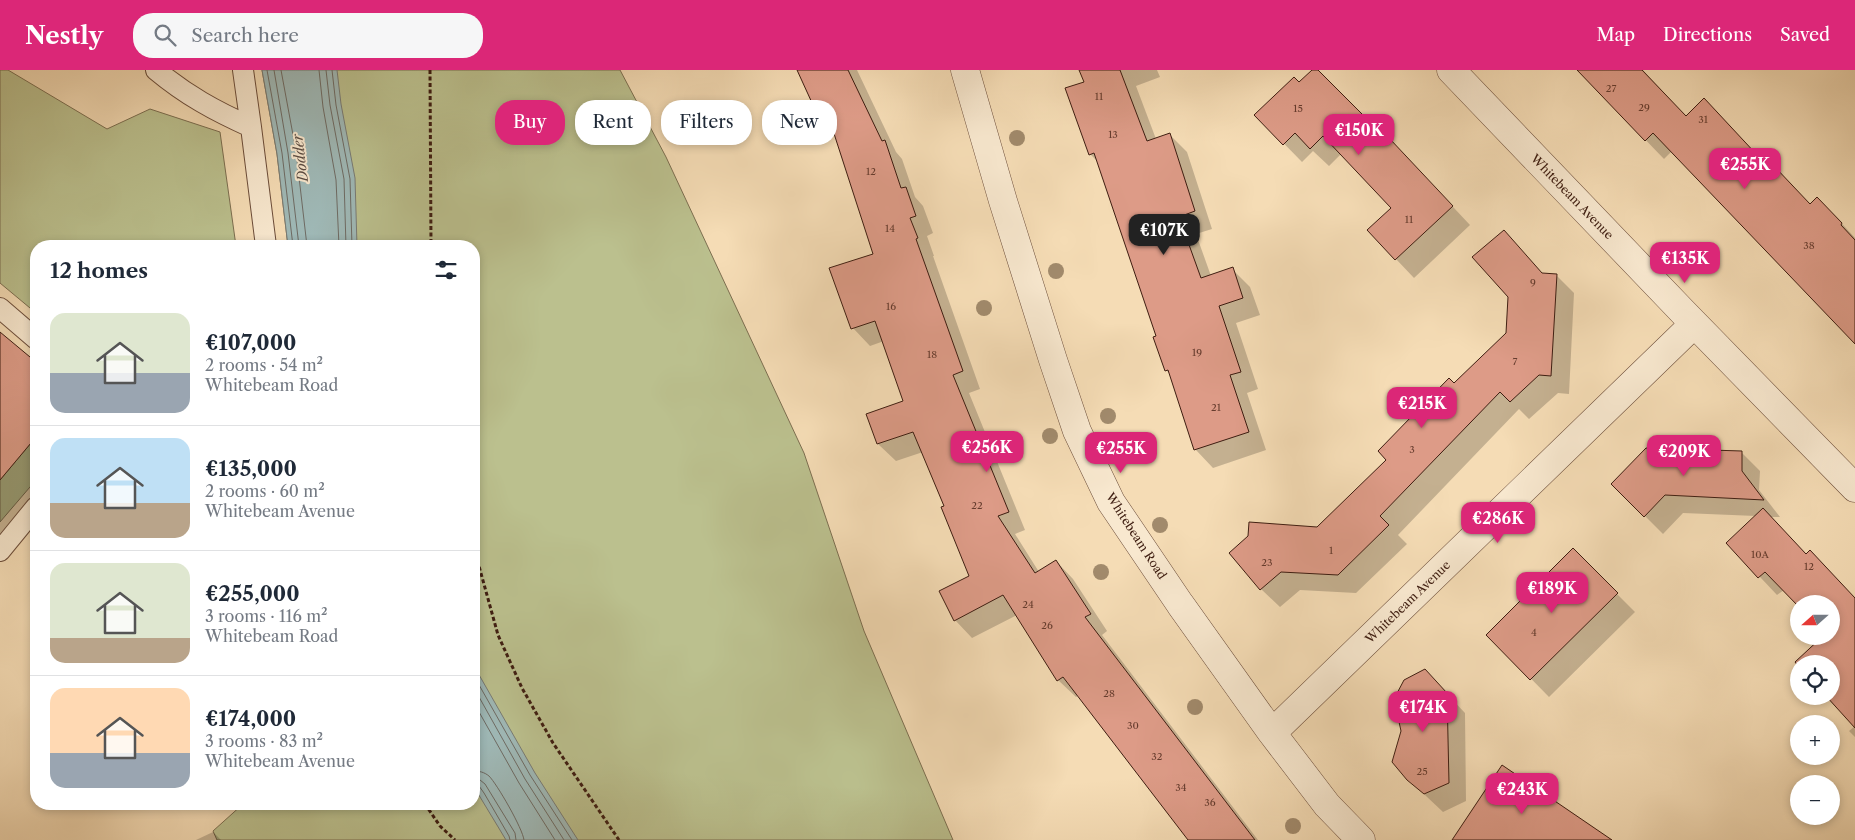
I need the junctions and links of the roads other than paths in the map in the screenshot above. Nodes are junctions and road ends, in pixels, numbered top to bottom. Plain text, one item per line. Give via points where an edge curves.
1 (156, 70) edge
2 (243, 70) edge
3 (965, 70) edge
4 (1450, 70) edge
5 (251, 127) junction
6 (265, 240) edge
7 (0, 308) edge
8 (1694, 324) junction
9 (30, 334) edge
10 (1855, 488) edge
11 (30, 514) edge
12 (0, 551) edge
13 (1272, 733) junction
14 (1361, 840) edge

1 - 5 lane via 215,111
2 - 5 lane
3 - 13 street, Whitebeam Road via 1016,246 1077,431 1111,502
4 - 8 street, Whitebeam Avenue
5 - 6 lane
7 - 9 lane
8 - 10 street, Whitebeam Avenue
8 - 13 street, Whitebeam Avenue
11 - 12 lane
13 - 14 street, Whitebeam Road via 1327,805

